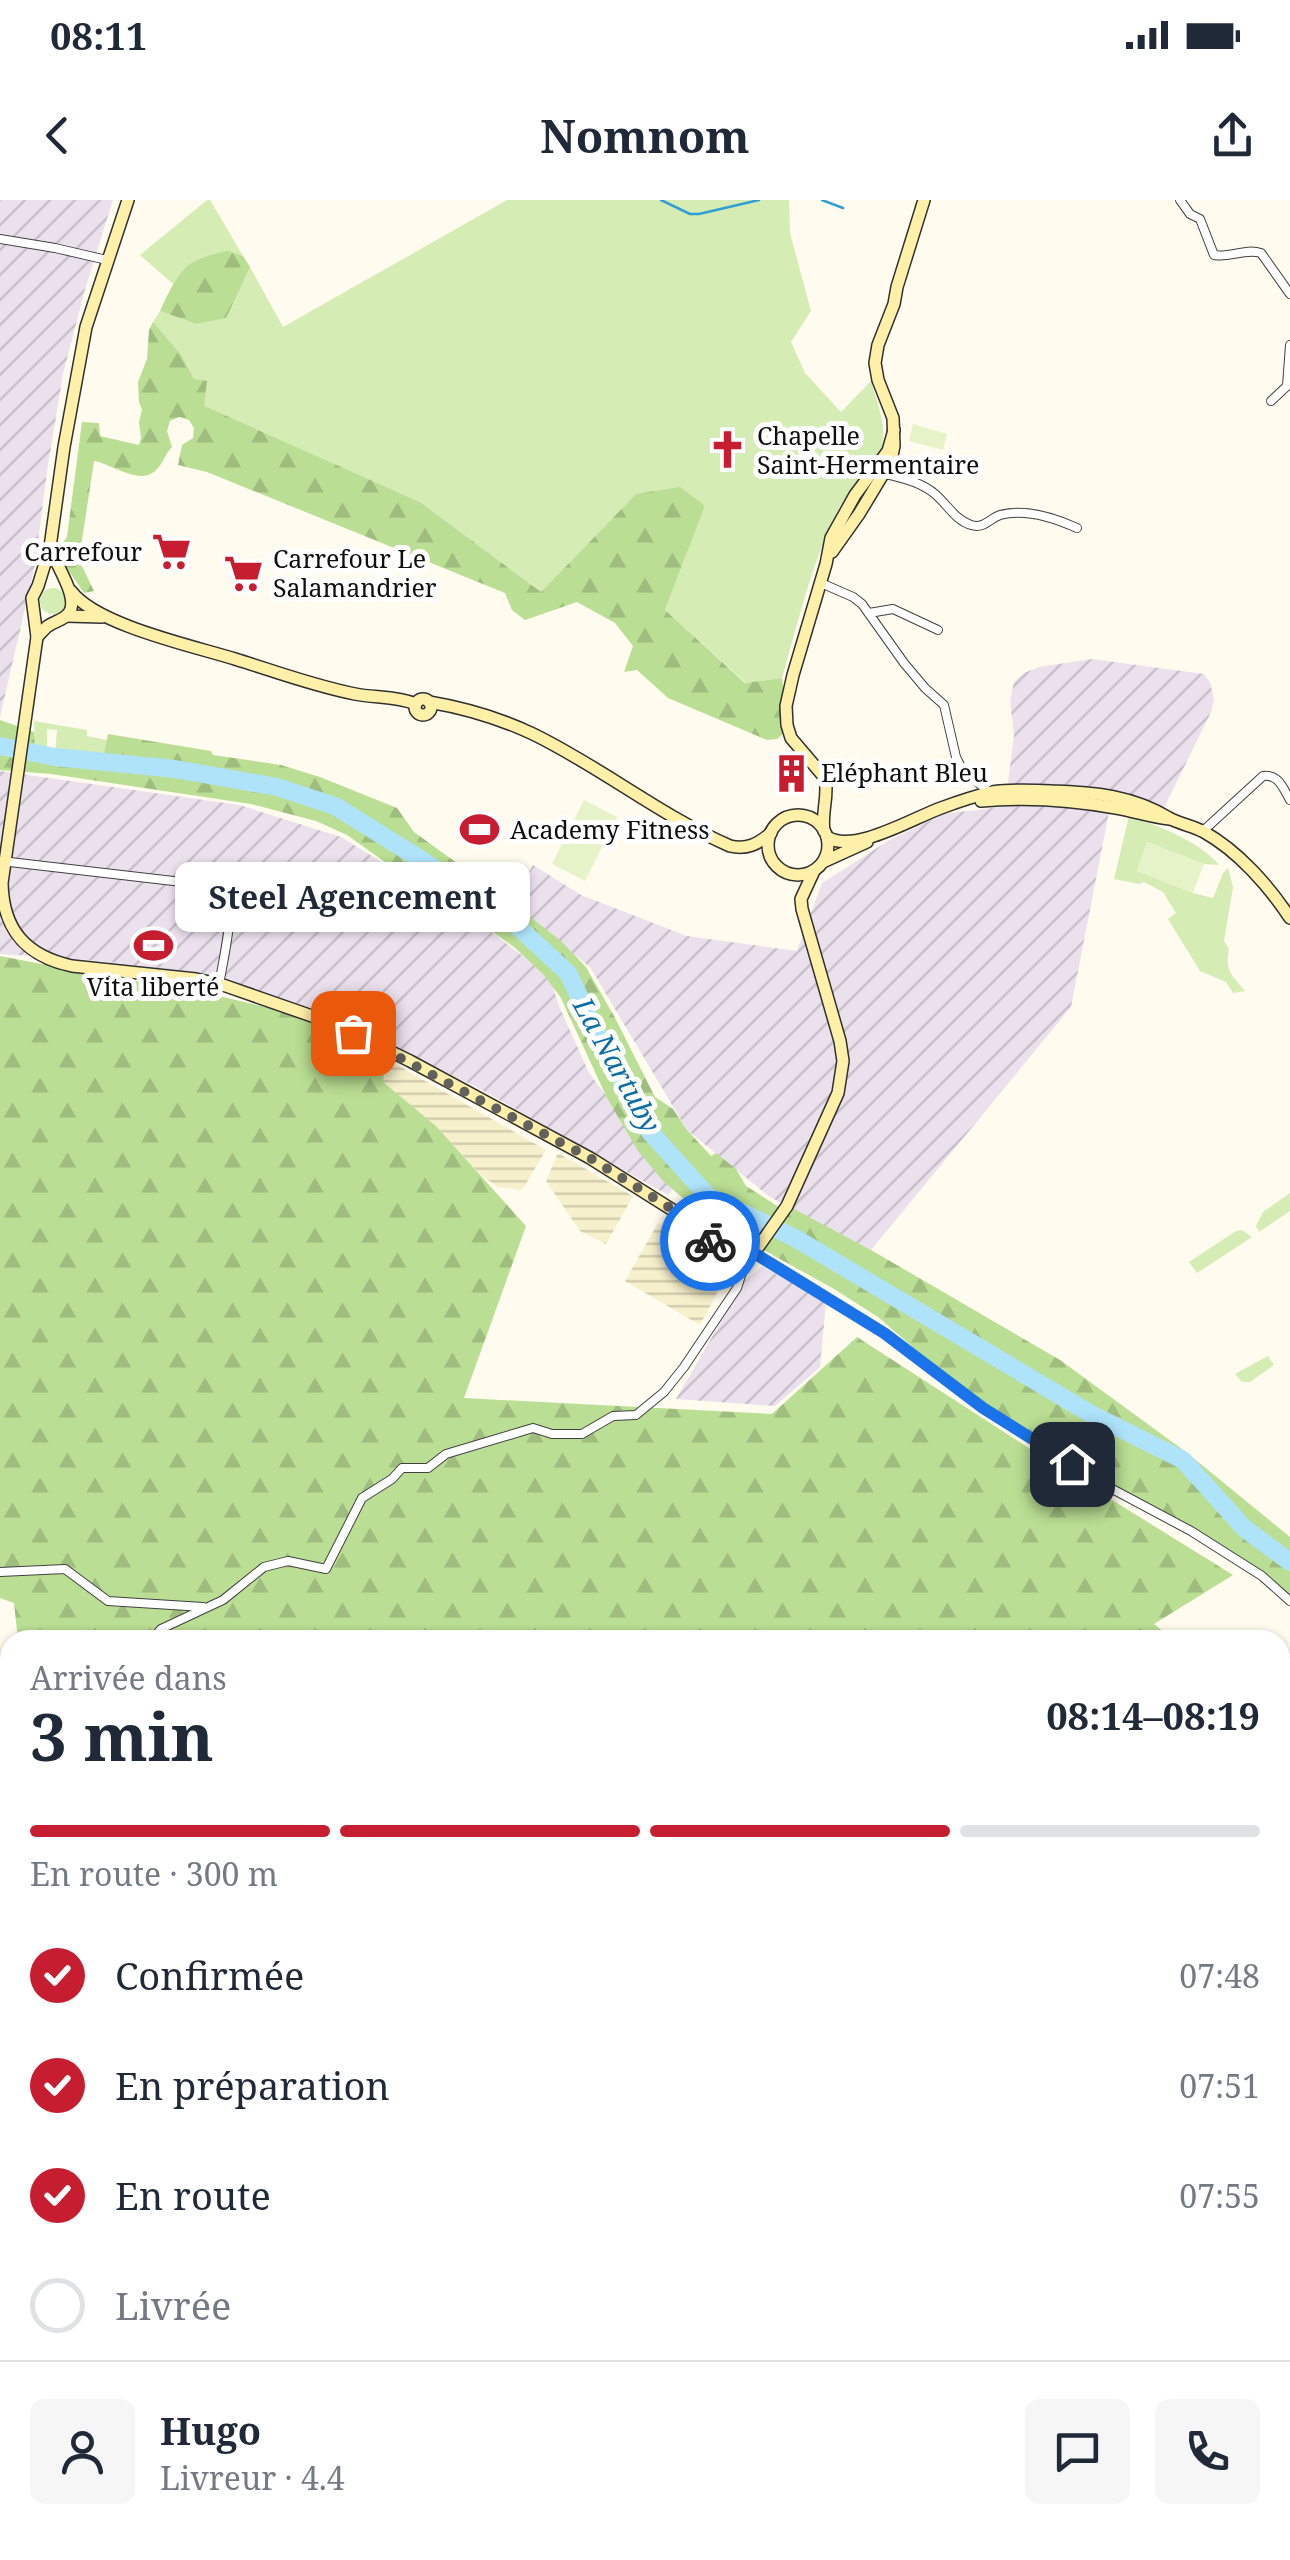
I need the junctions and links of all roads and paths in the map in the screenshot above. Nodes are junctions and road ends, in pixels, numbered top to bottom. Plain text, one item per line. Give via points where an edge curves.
1 (128, 200) edge
2 (924, 200) edge
3 (1180, 200) edge
4 (0, 239) edge
5 (107, 260) junction
6 (1290, 294) edge
7 (1290, 346) edge
8 (1271, 402) dead end
9 (879, 472) junction
10 (1077, 528) dead end
11 (50, 547) junction
12 (821, 583) junction
13 (38, 586) junction
14 (69, 589) junction
15 (33, 608) junction
16 (869, 613) junction
17 (62, 618) junction
18 (112, 619) junction
19 (938, 630) dead end
20 (37, 637) junction
21 (1064, 791) junction
22 (826, 792) junction
23 (990, 793) junction
24 (1290, 800) edge
25 (1053, 801) junction
26 (947, 806) junction
27 (801, 816) junction
28 (1170, 818) junction
29 (1203, 831) junction
30 (771, 833) junction
31 (825, 834) junction
32 (879, 834) junction
33 (2, 861) edge
34 (818, 866) junction
35 (785, 872) junction
36 (802, 899) junction
37 (1285, 905) edge
38 (1290, 918) edge
39 (219, 985) junction
40 (753, 1253) junction
41 (0, 1572) edge
42 (1290, 1601) edge
43 (208, 1607) junction
44 (159, 1630) edge

1 - 5 main road
2 - 9 main road via 878,345 876,363 894,430
3 - 6 street via 1200,220 1214,255 1261,253
4 - 5 street
5 - 11 main road via 86,327
7 - 8 street via 1288,386
9 - 10 street via 922,486 967,524 1048,516
9 - 12 main road via 838,522
11 - 13 main road
11 - 14 main road
12 - 16 street via 853,597
12 - 22 main road via 793,675 786,724 824,778
13 - 14 main road via 54,580
13 - 15 main road
14 - 17 main road via 73,604
14 - 18 main road
15 - 17 main road via 41,618
15 - 20 main road
16 - 19 street via 893,609
16 - 23 street via 924,688 944,704 962,769
17 - 18 main road
17 - 20 main road
18 - 30 main road via 304,681 477,713 538,736 730,846 755,844
20 - 33 main road
21 - 23 main road
21 - 25 main road
21 - 28 main road via 1111,796
22 - 27 main road
22 - 31 main road
23 - 26 main road
24 - 29 street via 1277,778 1263,776
25 - 26 main road
25 - 28 main road
26 - 32 main road
27 - 30 main road via 780,821
27 - 31 main road
28 - 29 main road
29 - 37 main road
30 - 35 main road via 770,857
31 - 32 main road via 846,842
31 - 34 main road via 828,846
32 - 34 main road
33 - 39 main road via 6,917 31,950 60,964
33 - 39 street via 221,890 229,912
34 - 35 main road
34 - 36 main road
35 - 36 main road
36 - 40 main road via 843,1062 838,1093 788,1206
37 - 38 main road
39 - 40 main road via 323,1020 396,1054 590,1158 680,1214 712,1244 737,1257
40 - 42 street via 884,1333 998,1418 1262,1576
40 - 43 street via 684,1367 636,1415 613,1416 582,1434 533,1428 446,1454 428,1468 402,1468 362,1498 326,1569 288,1561 264,1567
41 - 43 street via 64,1569 108,1601
43 - 44 street

